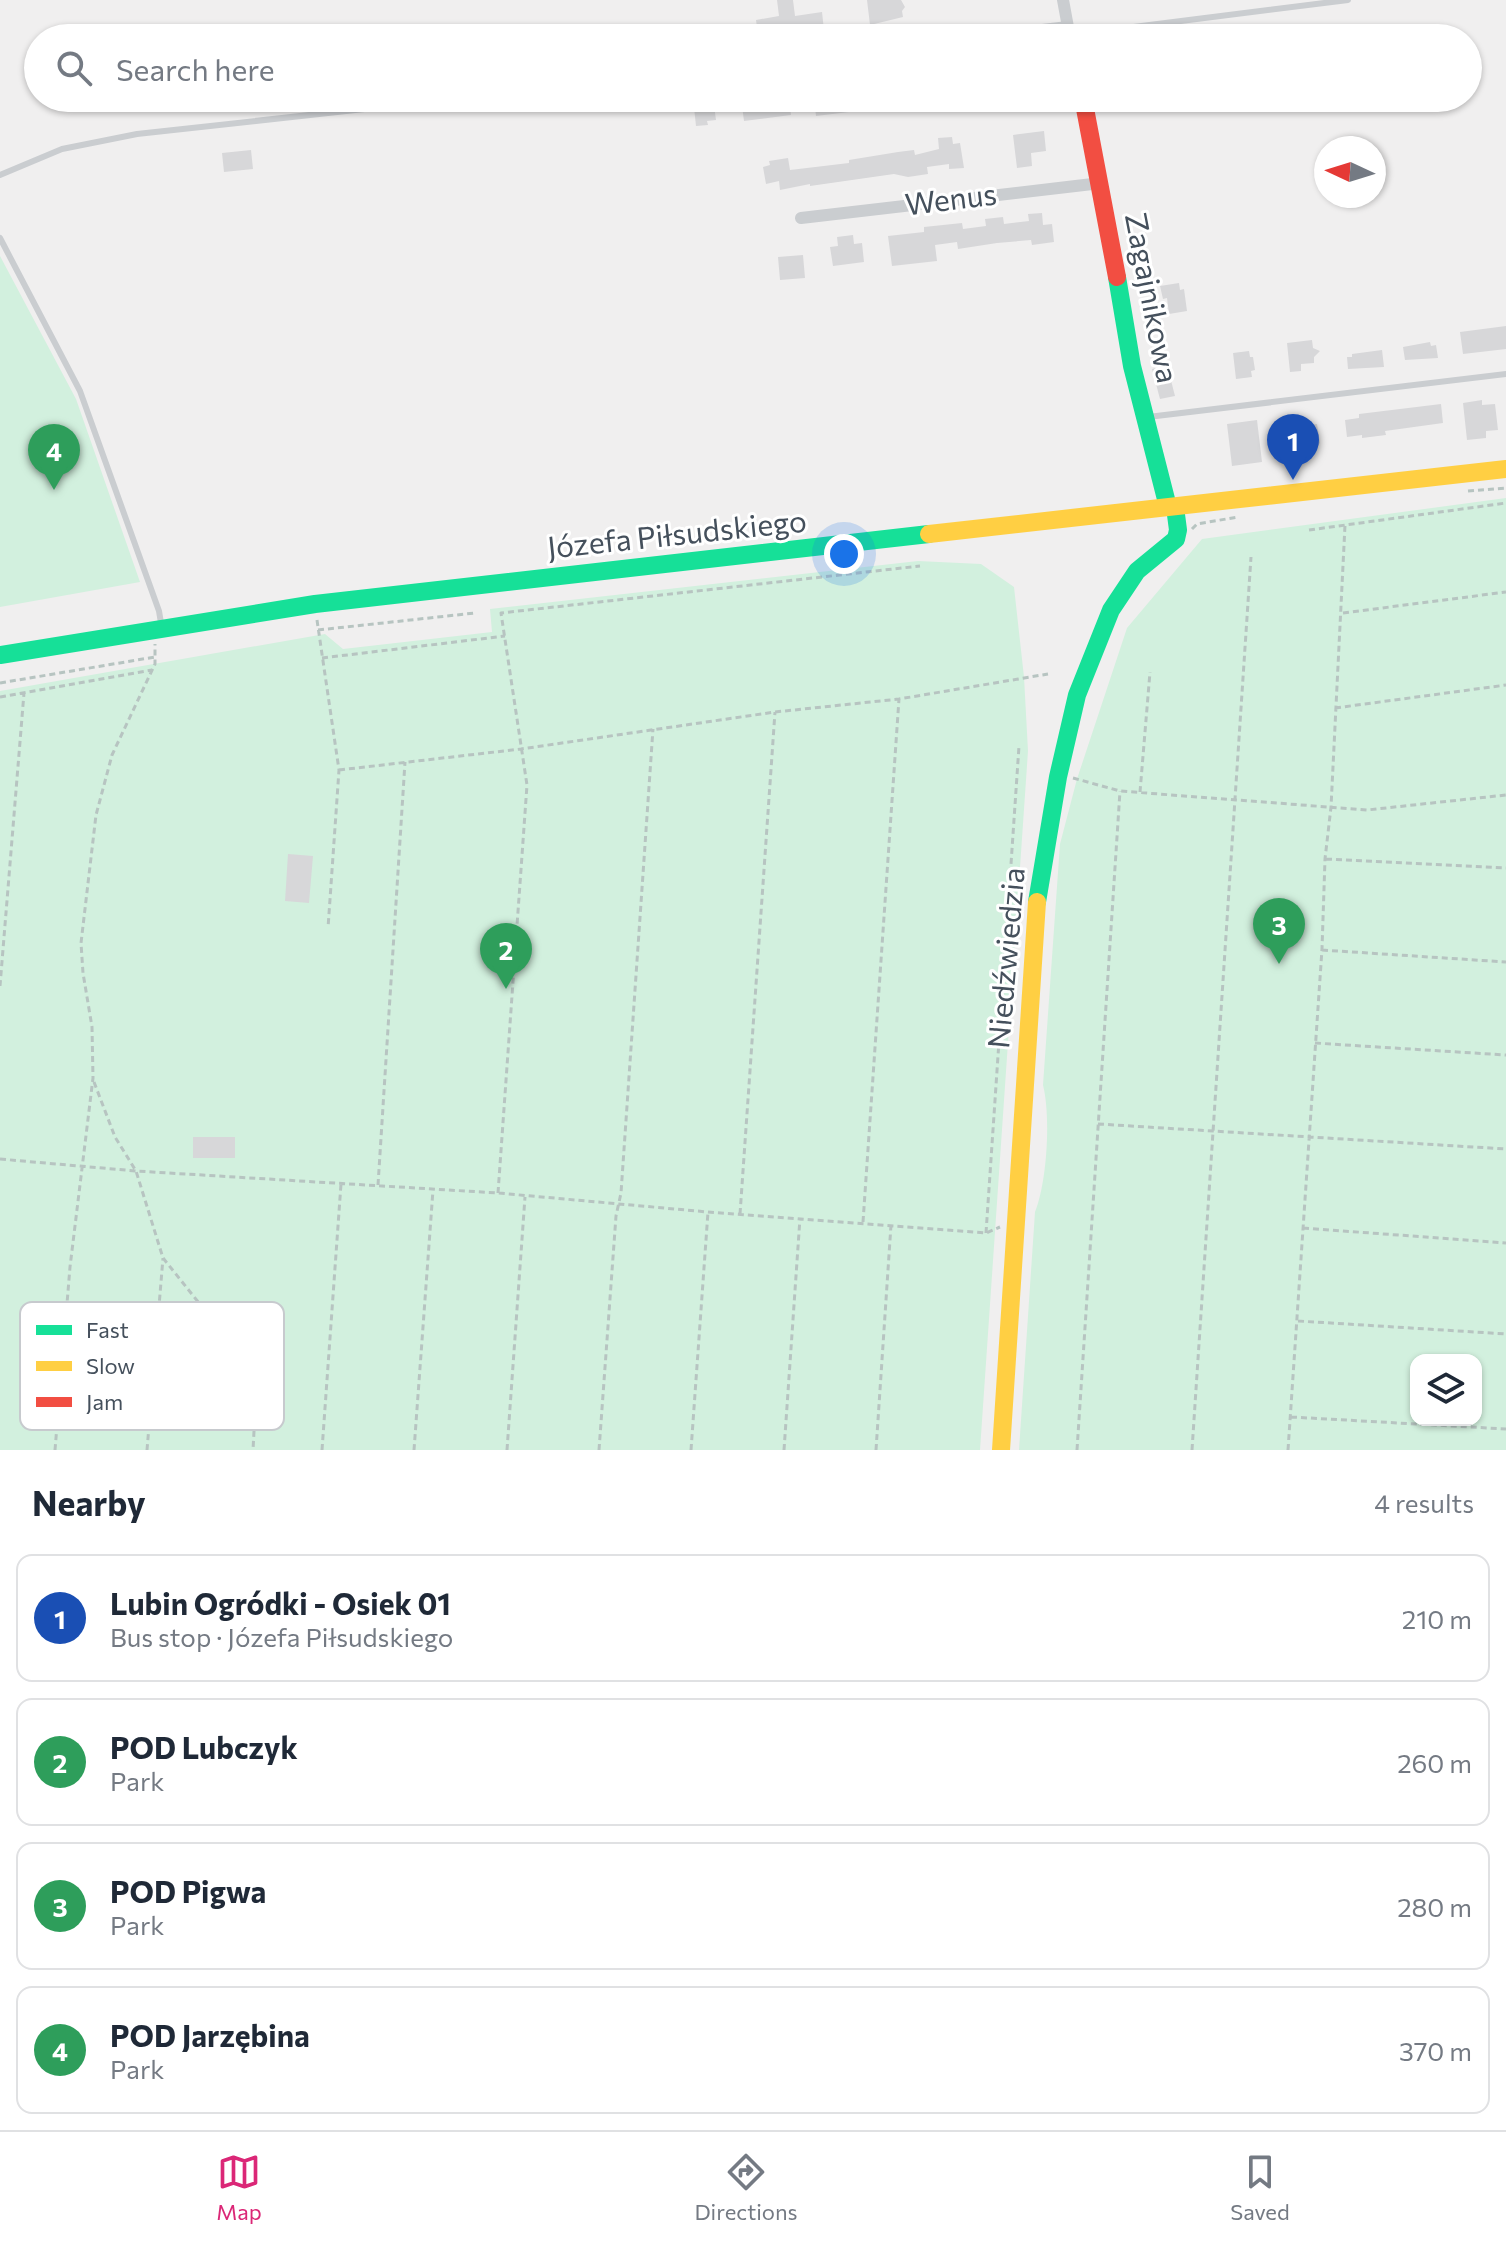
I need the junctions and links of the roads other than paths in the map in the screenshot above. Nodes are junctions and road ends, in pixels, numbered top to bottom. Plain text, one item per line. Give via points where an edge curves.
1 (1063, 0) edge
2 (1348, 0) edge
3 (1067, 24) edge
4 (1151, 24) edge
5 (337, 112) edge
6 (1086, 112) edge
7 (0, 175) edge
8 (1101, 183) junction
9 (801, 218) dead end
10 (0, 238) edge
11 (1506, 374) edge
12 (1146, 417) junction
13 (1506, 469) edge
14 (1172, 507) junction
15 (161, 627) junction
16 (0, 655) edge
17 (1001, 1450) edge

1 - 3 street
2 - 4 lane
5 - 7 lane via 137,134 62,149
6 - 8 street, Zagajnikowa
8 - 9 street, Wenus
8 - 12 street, Zagajnikowa via 1132,366
10 - 15 lane via 80,391
11 - 12 lane
12 - 14 street, Zagajnikowa
13 - 14 street, Józefa Piłsudskiego
14 - 15 street, Józefa Piłsudskiego via 315,604
14 - 17 street, Niedźwiedzia via 1176,539 1137,571 1111,610 1087,663 1047,833 1038,893
15 - 16 street, Józefa Piłsudskiego

